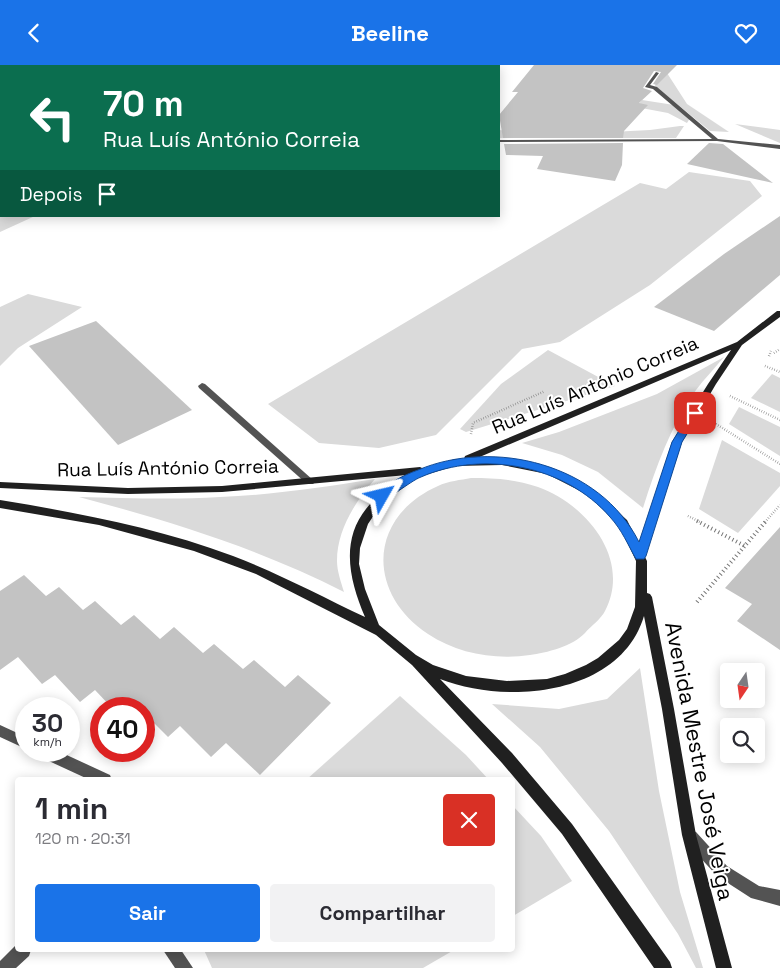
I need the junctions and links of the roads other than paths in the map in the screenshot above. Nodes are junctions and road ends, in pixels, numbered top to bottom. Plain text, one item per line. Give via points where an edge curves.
1 (657, 73) dead end
2 (717, 140) junction
3 (500, 141) edge
4 (780, 147) edge
5 (780, 313) edge
6 (741, 343) junction
7 (202, 386) dead end
8 (463, 461) junction
9 (426, 469) junction
10 (310, 482) junction
11 (0, 485) edge
12 (0, 504) edge
13 (640, 556) junction
14 (645, 592) junction
15 (375, 628) junction
16 (413, 659) junction
17 (0, 731) edge
18 (15, 738) edge
19 (66, 762) edge
20 (98, 777) edge
21 (689, 835) junction
22 (780, 898) edge
23 (22, 952) edge
24 (172, 952) edge
25 (4, 968) edge
26 (184, 968) edge
27 (664, 968) edge
28 (724, 968) edge

1 - 2 street via 647,86 655,88
2 - 3 street
2 - 4 street
5 - 6 street, Rua Luís António Correia
6 - 8 street, Rua Luís António Correia
6 - 13 street, Rua Luís António Correia via 677,442
7 - 10 street
8 - 9 street
8 - 13 street via 520,463 550,471 573,482 614,513 628,531
9 - 10 street, Rua Luís António Correia
9 - 15 street via 382,496 362,525 354,562 357,584
10 - 11 street, Rua Luís António Correia via 222,489 128,491
12 - 15 street via 176,540 260,571
13 - 14 street
14 - 16 street via 638,619 622,645 605,661 563,681 539,686 478,684
14 - 21 street, Avenida Mestre José Veiga
15 - 16 street
16 - 27 street via 507,758 567,829
17 - 18 street
19 - 20 street
21 - 22 street via 722,871 756,893
21 - 28 street, Avenida Mestre José Veiga
23 - 25 street
24 - 26 street

